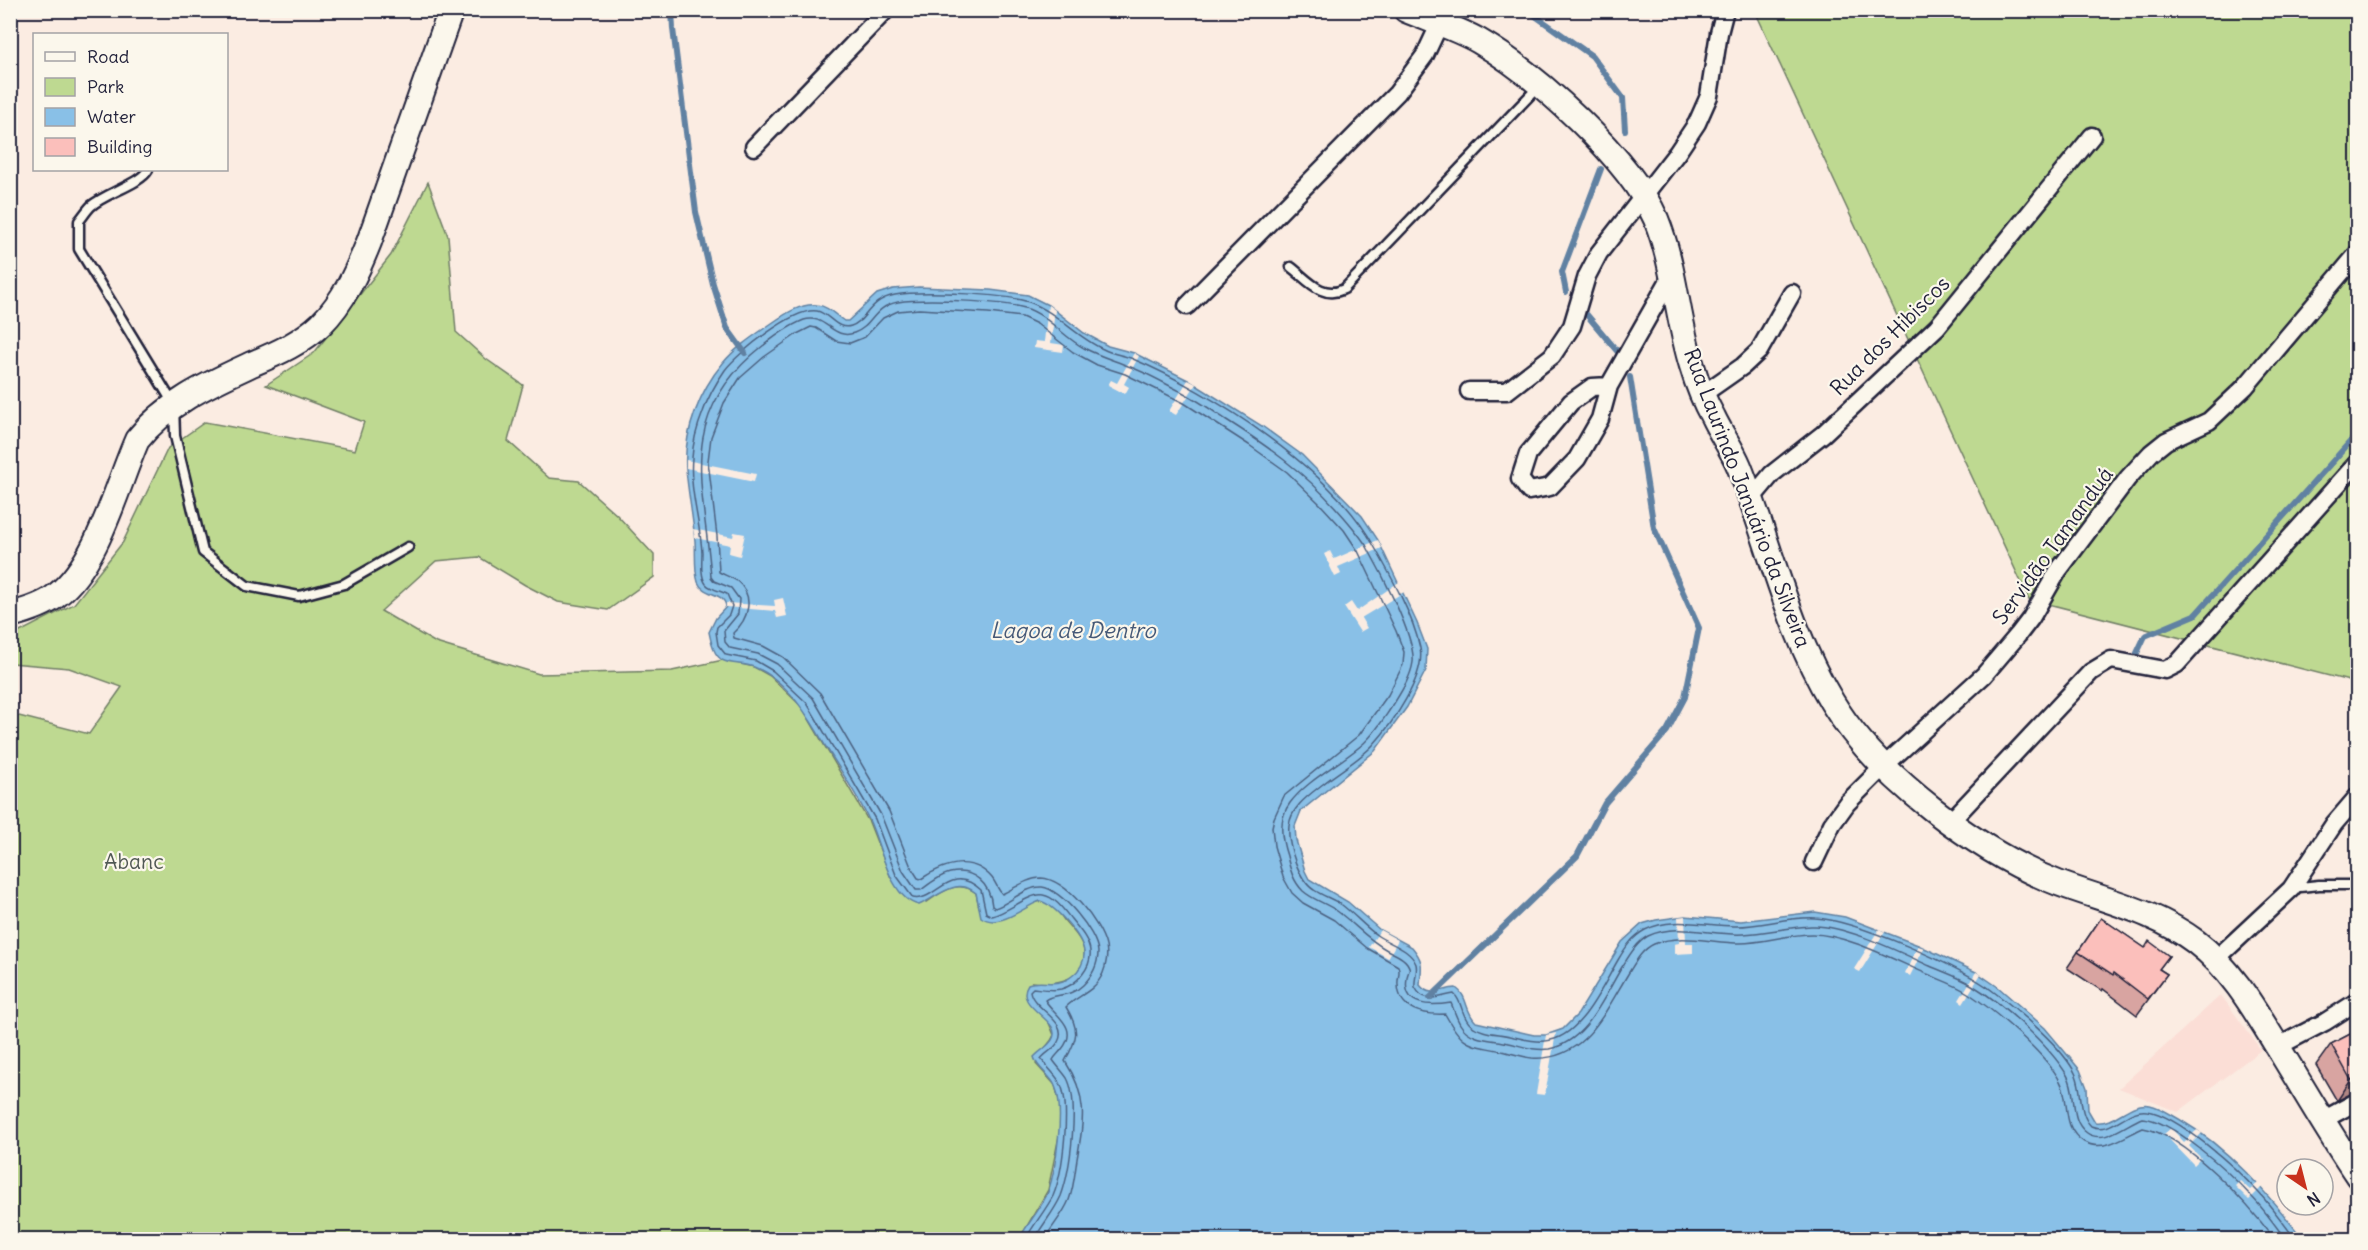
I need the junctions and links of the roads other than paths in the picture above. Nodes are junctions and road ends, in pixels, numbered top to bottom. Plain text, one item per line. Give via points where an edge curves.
1 (451, 10) edge
2 (886, 10) edge
3 (1406, 10) edge
4 (1725, 10) edge
5 (1440, 23) junction
6 (1539, 85) junction
7 (2092, 136) dead end
8 (754, 147) dead end
9 (147, 171) edge
10 (1644, 194) junction
11 (2358, 253) edge
12 (1291, 267) dead end
13 (1672, 275) junction
14 (1792, 293) dead end
15 (1187, 306) dead end
16 (1609, 386) junction
17 (1469, 391) dead end
18 (1702, 394) junction
19 (174, 405) junction
20 (2358, 462) edge
21 (1751, 499) junction
22 (408, 548) dead end
23 (10, 615) edge
24 (1885, 765) junction
25 (2358, 796) edge
26 (1950, 822) junction
27 (1814, 862) dead end
28 (2358, 885) edge
29 (2291, 889) junction
30 (2216, 959) junction
31 (2358, 1001) edge
32 (2277, 1047) junction
33 (2358, 1101) edge
34 (2322, 1120) junction
35 (2358, 1176) edge

1 - 19 main road via 369,242 342,299 304,338
2 - 8 street
3 - 5 main road, Rua Laurindo Januário da Silveira
4 - 10 street via 1709,96 1697,123
5 - 6 main road, Rua Laurindo Januário da Silveira via 1477,40
5 - 15 street via 1425,55 1397,93
6 - 10 main road, Rua Laurindo Januário da Silveira via 1613,155
6 - 12 lane via 1344,289 1334,294 1323,293
7 - 21 street, Rua dos Hibiscos via 1937,327 1824,434 1772,474
9 - 19 lane via 91,206 79,221 79,249
10 - 13 main road, Rua Laurindo Januário da Silveira via 1657,222
10 - 17 street via 1599,254 1587,276 1572,326 1552,356 1507,391
11 - 24 street, Servidão Tamanduá via 2226,407 2151,453 2058,571 2031,618 1984,675
13 - 16 street
13 - 18 main road, Rua Laurindo Januário da Silveira via 1687,347
14 - 18 street via 1759,351
16 - 16 street via 1600,419 1577,459 1550,487 1529,491 1520,479 1528,454 1571,402 1592,387
18 - 21 main road, Rua Laurindo Januário da Silveira via 1731,447
19 - 22 lane via 175,436 203,552 247,586 299,596 344,584
19 - 23 main road via 137,440 93,547 72,582 55,597
20 - 26 street via 2177,664 2165,670 2111,660 2091,672
21 - 24 main road, Rua Laurindo Januário da Silveira via 1818,678 1845,722
24 - 26 main road, Rua Laurindo Januário da Silveira
24 - 27 street, Servidão Tamanduá via 1847,803
25 - 29 street via 2334,824
26 - 30 main road, Rua Laurindo Januário da Silveira via 2035,874 2161,919
28 - 29 lane
29 - 30 street
30 - 32 main road, Rua Laurindo Januário da Silveira via 2250,1002
31 - 32 street
32 - 34 main road, Rua Laurindo Januário da Silveira
33 - 34 street
34 - 35 main road, Rua Laurindo Januário da Silveira

